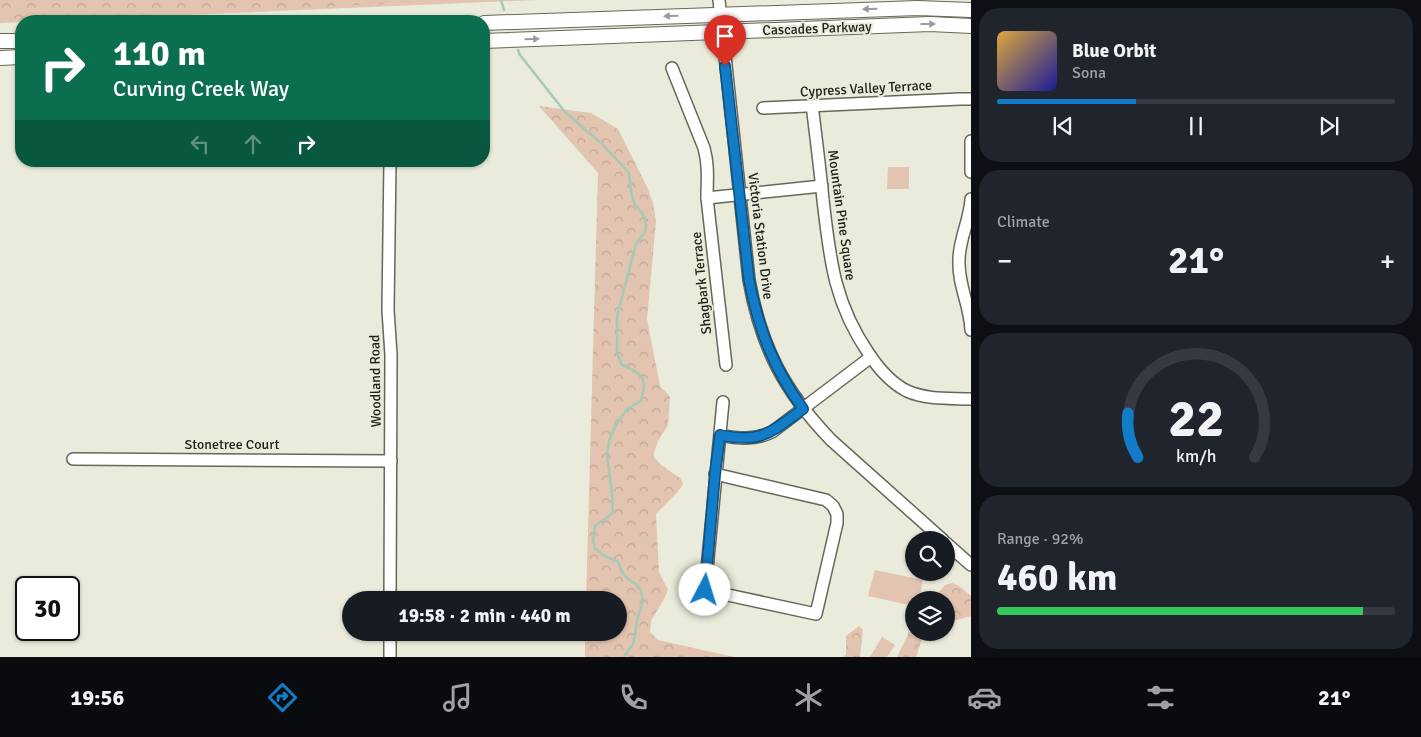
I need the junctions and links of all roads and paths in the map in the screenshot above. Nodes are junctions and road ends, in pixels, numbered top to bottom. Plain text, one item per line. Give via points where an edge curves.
1 (719, 0) edge
2 (971, 10) edge
3 (720, 14) junction
4 (490, 23) edge
5 (971, 26) edge
6 (722, 32) junction
7 (490, 40) edge
8 (0, 41) edge
9 (15, 41) edge
10 (15, 57) edge
11 (0, 58) edge
12 (672, 68) dead end
13 (971, 100) edge
14 (812, 105) junction
15 (763, 108) dead end
16 (971, 140) edge
17 (390, 167) edge
18 (971, 172) edge
19 (822, 186) junction
20 (740, 194) junction
21 (707, 198) junction
22 (971, 199) edge
23 (971, 205) edge
24 (971, 210) edge
25 (971, 309) edge
26 (971, 324) edge
27 (971, 330) edge
28 (871, 357) junction
29 (726, 365) dead end
30 (971, 398) edge
31 (723, 402) dead end
32 (803, 409) junction
33 (720, 435) junction
34 (73, 459) dead end
35 (391, 460) junction
36 (715, 474) junction
37 (933, 531) edge
38 (955, 551) edge
39 (971, 565) edge
40 (390, 591) edge
41 (390, 641) edge
42 (390, 657) edge

1 - 3 street, Victoria Station Drive
2 -> 3 main road, Cascades Parkway via 918,8
3 -> 4 main road, Cascades Parkway
3 - 6 street, Victoria Station Drive
6 -> 5 main road, Cascades Parkway via 930,24
7 -> 6 main road, Cascades Parkway
6 - 20 street, Victoria Station Drive
8 - 9 main road
10 - 11 main road
12 - 21 street, Shagbark Terrace via 704,148 708,172
13 - 14 street, Cypress Valley Terrace
14 - 15 street, Cypress Valley Terrace
14 - 19 street, Mountain Pine Square
16 - 18 street
17 - 35 street, Woodland Road
19 - 20 street
19 - 28 street, Mountain Pine Square via 836,284 850,322
20 - 21 street
20 - 32 street, Victoria Station Drive via 749,280 761,329 778,370
21 - 29 street, Shagbark Terrace
22 - 23 street
23 - 24 street
23 - 26 street via 959,258 959,274
25 - 26 street
26 - 27 street
28 - 30 street, Mountain Pine Square via 886,375 920,396
28 - 32 street
31 - 33 street
32 - 33 street via 762,436
32 - 37 street, Victoria Station Drive via 831,440
33 - 36 street
34 - 35 street, Stonetree Court
35 - 40 street, Woodland Road
36 - 36 street via 705,590 816,614 837,523 833,506 826,500
38 - 39 street
41 - 42 street

